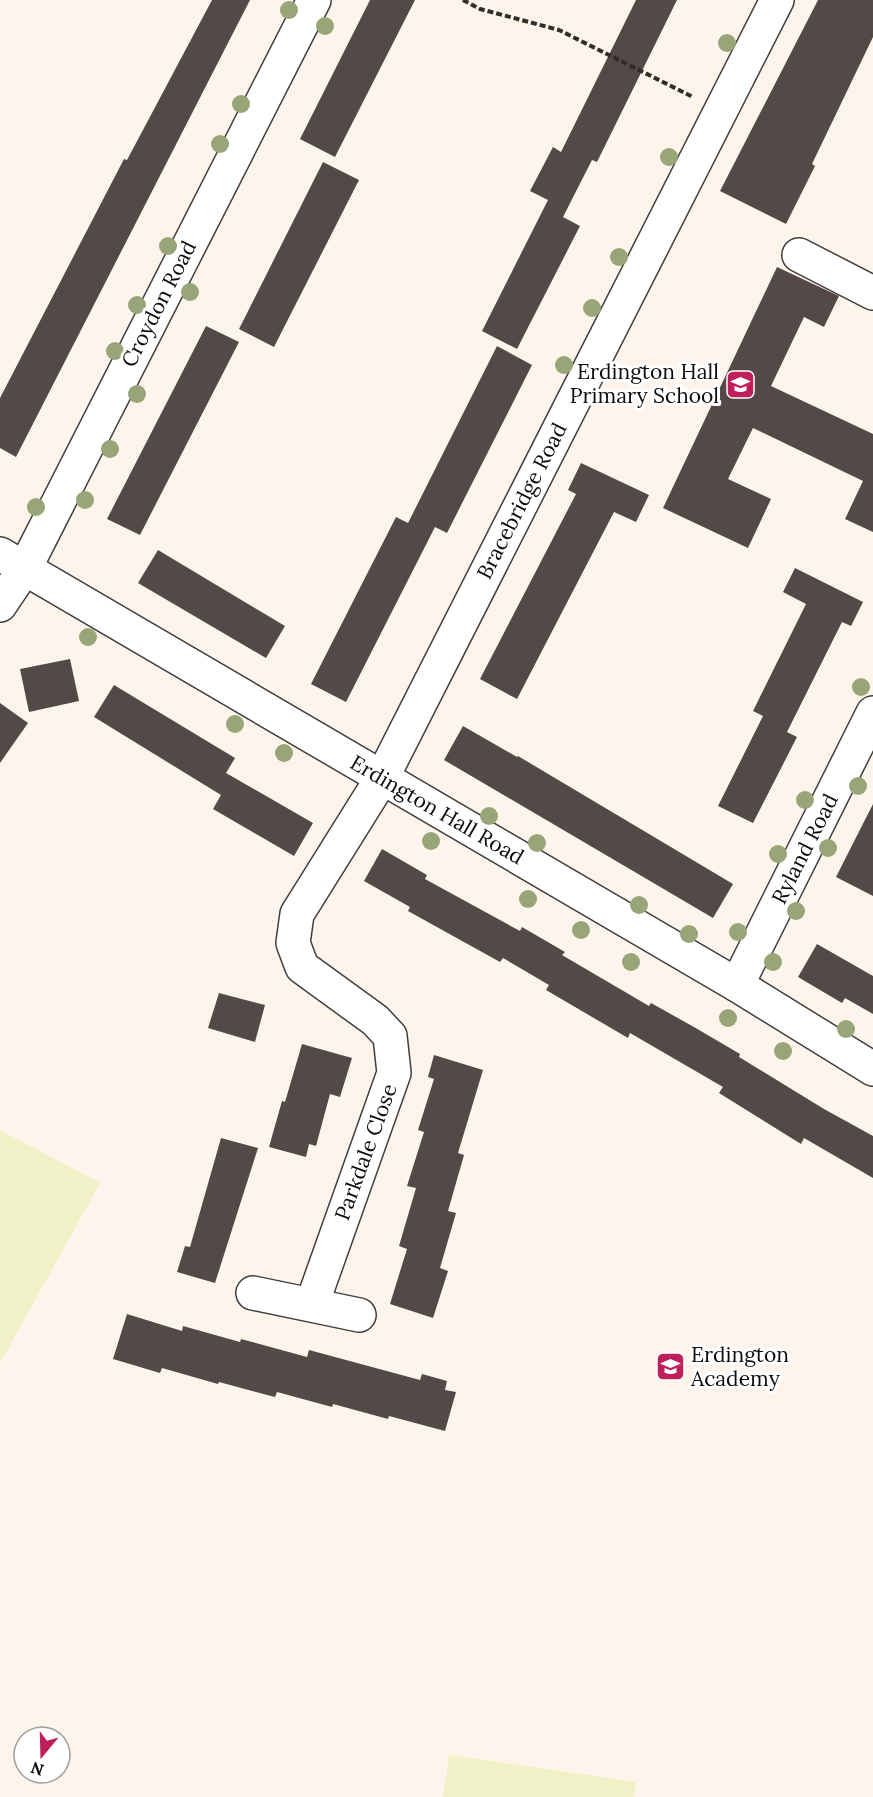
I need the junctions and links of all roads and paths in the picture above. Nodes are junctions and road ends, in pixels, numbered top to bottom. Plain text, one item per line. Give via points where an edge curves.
1 (314, 0) edge
2 (463, 0) edge
3 (777, 0) edge
4 (720, 111) junction
5 (799, 255) dead end
6 (873, 293) edge
7 (12, 561) edge
8 (0, 605) edge
9 (873, 713) edge
10 (382, 778) junction
11 (737, 985) junction
12 (873, 1069) edge
13 (253, 1293) dead end
14 (312, 1304) junction
15 (359, 1315) dead end

1 - 7 street, Croydon Road
2 - 4 path via 480,9 559,30
3 - 4 street, Bracebridge Road
4 - 10 street, Bracebridge Road
5 - 6 street
7 - 8 street, Croydon Road
7 - 10 street, Erdington Hall Road
9 - 11 street, Ryland Road
10 - 11 street, Erdington Hall Road
10 - 14 street, Parkdale Close via 297,914 294,933 293,943 302,968 375,1020 390,1036 394,1073
11 - 12 street, Erdington Hall Road
13 - 14 street
14 - 15 street

